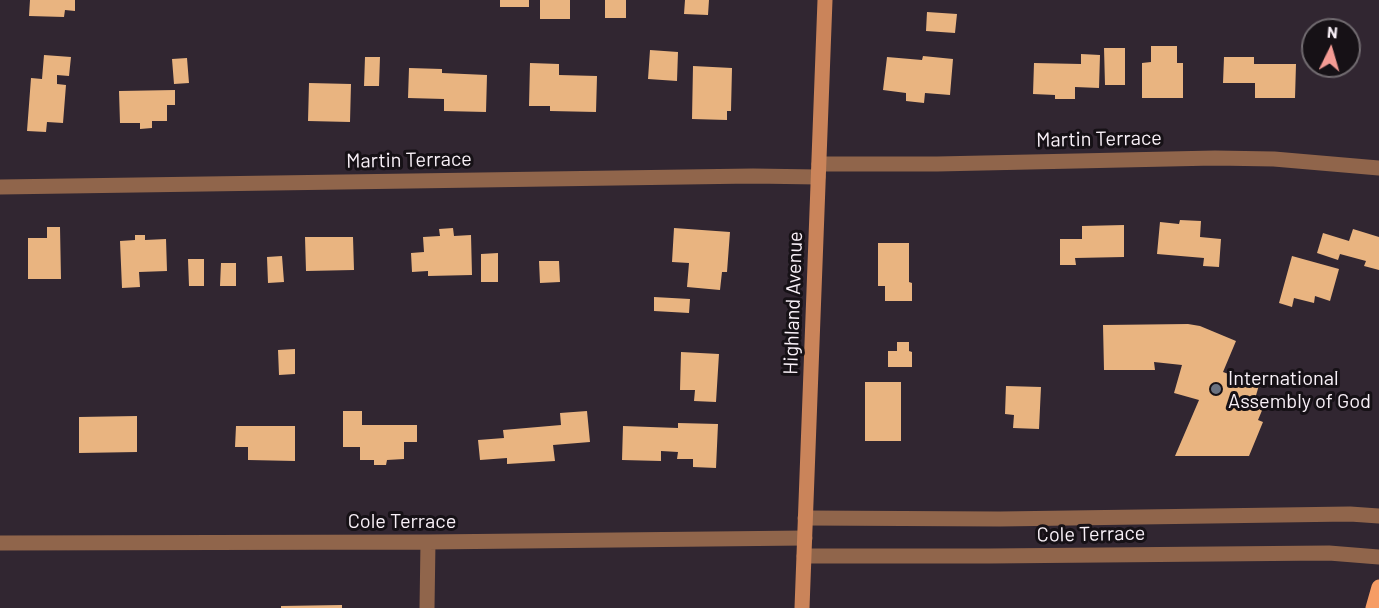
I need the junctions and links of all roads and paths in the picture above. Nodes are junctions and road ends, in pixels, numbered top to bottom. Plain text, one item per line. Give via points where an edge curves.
1 (825, 0) edge
2 (1379, 168) edge
3 (819, 170) junction
4 (0, 187) edge
5 (1379, 516) edge
6 (806, 518) junction
7 (805, 538) junction
8 (428, 542) junction
9 (0, 543) edge
10 (804, 555) junction
11 (1379, 557) edge
12 (1379, 587) edge
13 (427, 608) edge
14 (802, 608) edge
15 (1373, 608) edge

1 - 3 street, Highland Avenue
2 - 3 street, Martin Terrace via 1215,158
3 - 4 street, Martin Terrace via 717,177
3 - 6 street, Highland Avenue
5 - 6 street, Cole Terrace
6 - 7 street, Highland Avenue
7 - 8 street, Cole Terrace
7 - 10 street, Highland Avenue
8 - 9 street, Cole Terrace
8 - 13 street
10 - 11 street, Cole Terrace via 1329,553
10 - 14 street, Highland Avenue
12 - 15 main road

